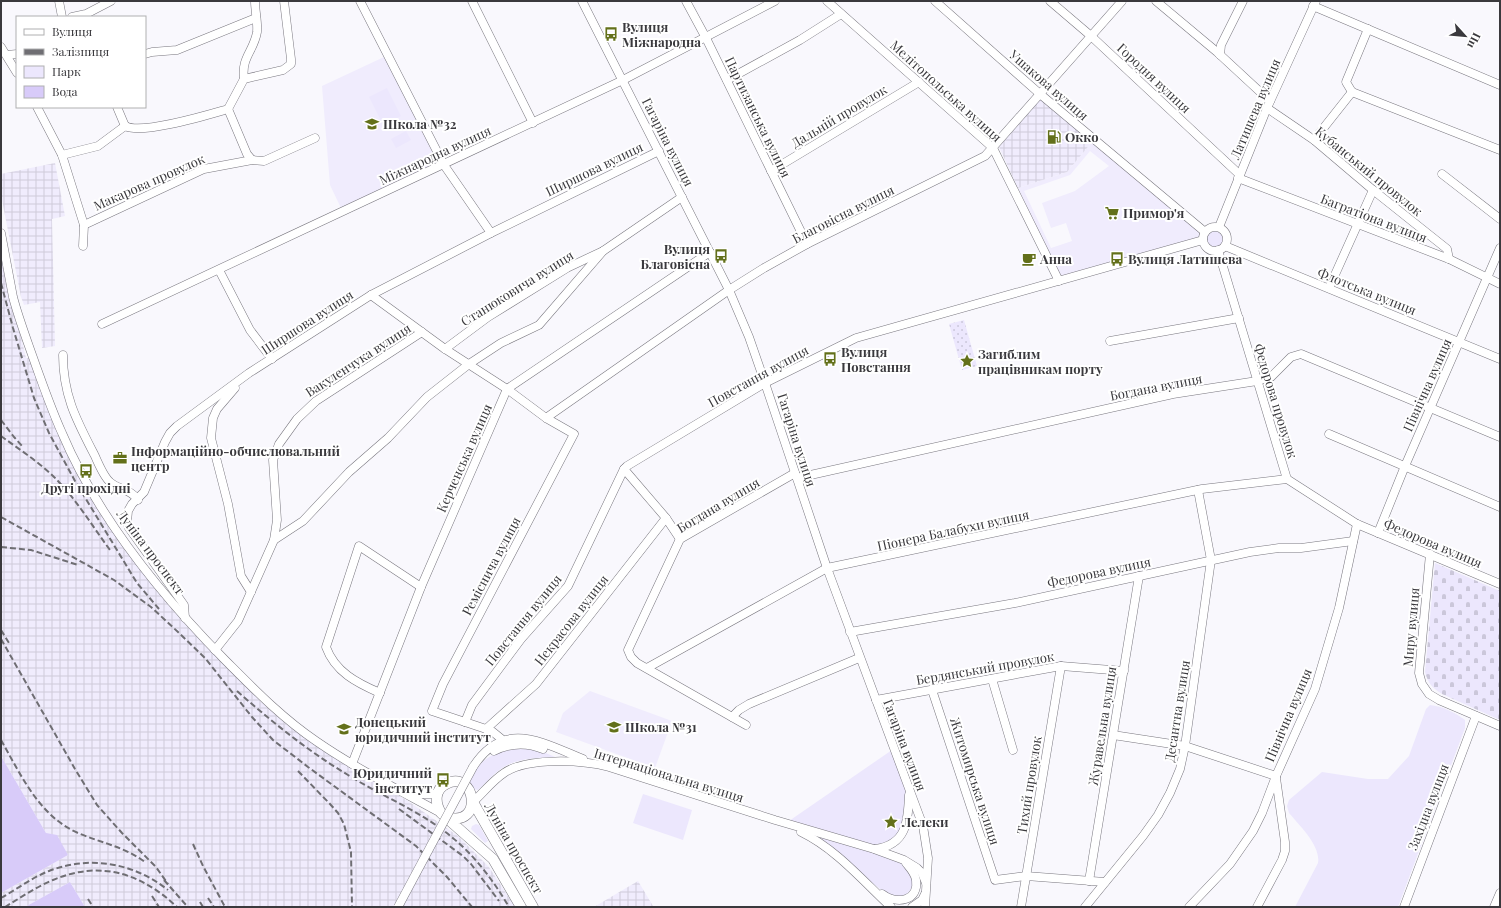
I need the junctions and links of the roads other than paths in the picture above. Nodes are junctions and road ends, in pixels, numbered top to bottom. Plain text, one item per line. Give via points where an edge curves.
1 (59, 1) edge
2 (110, 1) edge
3 (255, 1) edge
4 (284, 1) edge
5 (360, 1) edge
6 (472, 1) edge
7 (582, 1) edge
8 (686, 1) edge
9 (775, 1) edge
10 (827, 1) edge
11 (935, 1) edge
12 (1050, 1) edge
13 (1122, 1) edge
14 (1156, 1) edge
15 (1242, 1) edge
16 (1314, 4) edge
17 (841, 14) junction
18 (62, 16) edge
19 (77, 16) edge
20 (256, 18) junction
21 (1368, 29) junction
22 (1090, 36) junction
23 (706, 38) junction
24 (1221, 45) junction
25 (1, 47) edge
26 (1212, 48) junction
27 (16, 54) edge
28 (146, 54) edge
29 (7, 55) junction
30 (1220, 55) junction
31 (16, 71) edge
32 (244, 79) junction
33 (623, 80) junction
34 (727, 80) junction
35 (919, 82) junction
36 (1500, 85) edge
37 (1352, 92) junction
38 (1040, 94) junction
39 (1268, 105) junction
40 (38, 108) edge
41 (117, 108) edge
42 (228, 110) junction
43 (533, 123) junction
44 (125, 126) junction
45 (315, 138) dead end
46 (1314, 140) junction
47 (993, 148) junction
48 (1500, 150) edge
49 (659, 151) junction
50 (62, 155) junction
51 (252, 160) junction
52 (444, 165) junction
53 (771, 171) junction
54 (1442, 174) dead end
55 (1239, 176) junction
56 (1373, 190) junction
57 (682, 197) junction
58 (1500, 219) edge
59 (1358, 224) junction
60 (84, 225) junction
61 (1219, 227) junction
62 (1, 233) edge
63 (491, 233) junction
64 (1204, 236) junction
65 (807, 244) junction
66 (83, 246) dead end
67 (1222, 248) junction
68 (1500, 248) edge
69 (603, 251) junction
70 (710, 252) junction
71 (1449, 259) junction
72 (220, 270) junction
73 (1486, 278) junction
74 (1059, 281) junction
75 (1500, 284) edge
76 (1329, 288) junction
77 (730, 290) junction
78 (371, 295) junction
79 (1239, 318) junction
80 (102, 324) dead end
81 (422, 332) junction
82 (1110, 341) dead end
83 (1459, 342) junction
84 (445, 349) junction
85 (63, 355) dead end
86 (272, 359) junction
87 (1500, 359) edge
88 (469, 364) junction
89 (249, 373) junction
90 (1258, 381) junction
91 (765, 383) junction
92 (507, 389) junction
93 (1430, 407) junction
94 (546, 418) junction
95 (1329, 434) dead end
96 (1500, 437) edge
97 (1405, 466) junction
98 (624, 469) junction
99 (796, 475) junction
100 (1287, 479) junction
101 (1198, 490) junction
102 (138, 500) junction
103 (1500, 507) edge
104 (666, 518) junction
105 (1357, 524) junction
106 (1378, 533) junction
107 (680, 539) junction
108 (274, 540) junction
109 (1353, 541) junction
110 (1430, 554) junction
111 (1211, 560) junction
112 (827, 568) junction
113 (1140, 576) junction
114 (1500, 584) edge
115 (421, 587) junction
116 (251, 592) junction
117 (185, 618) junction
118 (850, 632) junction
119 (215, 650) junction
120 (860, 658) junction
121 (1061, 666) junction
122 (647, 668) junction
123 (1124, 671) junction
124 (992, 679) junction
125 (932, 690) junction
126 (380, 692) junction
127 (876, 700) junction
128 (1476, 716) junction
129 (732, 717) junction
130 (465, 722) junction
131 (746, 725) dead end
132 (1500, 726) edge
133 (486, 729) junction
134 (1113, 735) junction
135 (504, 741) junction
136 (1185, 746) junction
137 (1013, 750) dead end
138 (574, 761) junction
139 (591, 763) junction
140 (352, 764) junction
141 (473, 767) junction
142 (1276, 776) junction
143 (470, 790) junction
144 (910, 790) junction
145 (483, 792) junction
146 (406, 794) junction
147 (437, 794) junction
148 (472, 802) junction
149 (444, 815) junction
150 (775, 820) junction
151 (874, 849) junction
152 (904, 860) junction
153 (1026, 876) junction
154 (859, 877) junction
155 (1089, 881) junction
156 (1105, 882) junction
157 (927, 888) junction
158 (1500, 892) edge
159 (890, 906) edge
160 (398, 907) edge
161 (521, 907) edge
162 (533, 907) edge
163 (912, 907) edge
164 (925, 907) edge
165 (1021, 907) edge
166 (1085, 907) edge
167 (1189, 907) edge
168 (1257, 907) edge
169 (1404, 907) edge
170 (1494, 907) edge

1 - 18 street
2 - 19 street via 86,14
3 - 20 street
4 - 32 street via 289,31 290,64 284,70
5 - 52 street
6 - 43 street
7 - 33 street, Гагаріна вулиця
8 - 23 street, Партизанська вулиця
9 - 23 street, Міжнародна вулиця
10 - 17 street, Мелітопольська вулиця
11 - 38 street, Ушакова вулиця
12 - 22 street, Городня вулиця
13 - 22 street, Благовісна вулиця
14 - 26 street, Кубанський провулок
15 - 24 street
16 - 21 street
16 - 39 street, Латишева вулиця
17 - 34 street
17 - 35 street, Мелітопольська вулиця
20 - 28 street via 176,50
20 - 32 street via 257,31 242,70
21 - 36 street
21 - 37 street via 1346,82
22 - 38 street, Благовісна вулиця
22 - 55 street, Городня вулиця
23 - 33 street, Міжнародна вулиця
23 - 34 street, Партизанська вулиця
24 - 26 street
24 - 30 street
25 - 29 street
26 - 30 street, Кубанський провулок
27 - 29 street
29 - 31 street
30 - 39 street, Кубанський провулок
32 - 42 street
33 - 43 street, Міжнародна вулиця
33 - 49 street, Гагаріна вулиця
34 - 53 street, Партизанська вулиця
35 - 47 street, Мелітопольська вулиця
35 - 53 street, Дальній провулок
37 - 46 street
37 - 48 street
38 - 47 street, Благовісна вулиця
38 - 64 street, Ушакова вулиця
39 - 46 street, Кубанський провулок
39 - 55 street, Латишева вулиця
40 - 50 street
41 - 44 street
42 - 44 street via 147,129
42 - 51 street
43 - 52 street, Міжнародна вулиця
44 - 50 street via 98,146
45 - 51 street, Макарова провулок via 264,161
46 - 56 street, Кубанський провулок
47 - 65 street, Благовісна вулиця via 985,156
47 - 74 street, Мелітопольська вулиця
49 - 57 street, Гагаріна вулиця
49 - 63 street, Ширшова вулиця
50 - 60 street
51 - 60 street, Макарова провулок via 204,169
52 - 63 street
52 - 72 street, Міжнародна вулиця
53 - 65 street, Партизанська вулиця
54 - 58 street
55 - 59 street, Багратіона вулиця
55 - 61 street, Латишева вулиця
56 - 59 street
56 - 71 street, Кубанський провулок via 1447,249
57 - 69 street, Станюковича вулиця
57 - 70 street, Гагаріна вулиця
59 - 71 street, Багратіона вулиця
59 - 76 street
60 - 66 street
61 - 64 street via 1208,229
61 - 67 street via 1227,237
62 - 117 street, Луніна проспект via 14,298 46,395 62,434 109,519
63 - 78 street, Ширшова вулиця
64 - 67 street via 1208,249
64 - 74 street, Повстання вулиця
65 - 77 street, Благовісна вулиця
67 - 76 street, Флотська вулиця
67 - 79 street, Федорова провулок
68 - 73 street, Північна вулиця
69 - 84 street, Станюковича вулиця via 567,268 499,310
69 - 88 street, Станюковича вулиця via 539,325 501,343
70 - 77 street, Гагаріна вулиця
70 - 92 street
71 - 73 street, Багратіона вулиця
72 - 80 street, Міжнародна вулиця
72 - 86 street via 250,330
73 - 75 street, Багратіона вулиця
73 - 83 street, Північна вулиця
74 - 91 street, Повстання вулиця via 856,338
76 - 83 street, Флотська вулиця
77 - 91 street, Гагаріна вулиця
77 - 94 street, Благовісна вулиця
78 - 81 street
78 - 86 street, Ширшова вулиця
79 - 82 street
79 - 90 street, Федорова провулок
81 - 84 street
81 - 108 street, Вакуленчука вулиця via 316,401 297,419 279,444 273,460 277,520
83 - 87 street, Флотська вулиця
83 - 93 street, Північна вулиця
84 - 88 street
85 - 102 street via 63,373 68,398 101,468 110,482 134,494
86 - 89 street, Ширшова вулиця
88 - 92 street
88 - 108 street, Станюковича вулиця via 427,397 302,521
89 - 102 street, Ширшова вулиця via 170,433
89 - 116 street via 217,409 213,418 211,438 228,504 241,576
90 - 93 street, Богдана вулиця via 1271,377 1291,358 1301,354
90 - 99 street, Богдана вулиця via 1173,394
90 - 100 street, Федорова провулок
91 - 98 street, Повстання вулиця
91 - 99 street, Гагаріна вулиця
92 - 94 street
92 - 115 street, Керченська вулиця
93 - 96 street, Богдана вулиця
93 - 97 street, Північна вулиця
94 - 130 street, Реміснича вулиця via 574,434 443,684 432,711
95 - 97 street
97 - 103 street
97 - 106 street, Північна вулиця
98 - 104 street
98 - 130 street, Повстання вулиця via 568,586 521,639 472,706
99 - 107 street, Богдана вулиця
99 - 112 street, Гагаріна вулиця
100 - 101 street, Піонера Балабухи вулиця
100 - 105 street, Федорова провулок
101 - 111 street, Десантна вулиця
101 - 112 street, Піонера Балабухи вулиця
102 - 117 street, Ширшова вулиця via 128,511 129,528 184,605
104 - 107 street
104 - 133 street, Некрасова вулиця via 536,684
105 - 106 street, Федорова вулиця
105 - 109 street, Північна вулиця
106 - 110 street, Федорова вулиця
107 - 122 street, Богдана вулиця via 628,650 637,663
108 - 116 street
109 - 111 street, Федорова вулиця via 1301,548 1279,548
109 - 142 street, Північна вулиця via 1339,608 1315,689
110 - 114 street, Федорова вулиця
110 - 128 street, Миру вулиця via 1419,673 1422,684 1429,694 1439,700
111 - 113 street, Федорова вулиця
111 - 136 street, Десантна вулиця
112 - 118 street, Гагаріна вулиця
112 - 122 street, Піонера Балабухи вулиця
113 - 118 street, Федорова вулиця via 1015,603
113 - 123 street, Журавельна вулиця
115 - 126 street, Керченська вулиця
115 - 126 street via 359,546 326,647 342,672
116 - 119 street via 238,621
117 - 119 street, Луніна проспект
118 - 120 street, Гагаріна вулиця
119 - 140 street, Луніна проспект via 290,723
120 - 127 street, Гагаріна вулиця
120 - 129 street via 749,704
121 - 123 street, Бердянський провулок
121 - 124 street, Бердянський провулок
121 - 153 street, Тихий провулок
122 - 129 street
123 - 134 street, Журавельна вулиця
124 - 125 street, Бердянський провулок
124 - 137 street
125 - 127 street, Бердянський провулок
125 - 153 street, Житомирська вулиця via 995,880
126 - 140 street, Керченська вулиця
127 - 144 street, Гагаріна вулиця
128 - 132 street, Миру вулиця
128 - 169 street, Західна вулиця
129 - 131 street
130 - 133 street
133 - 135 street
134 - 136 street
134 - 155 street, Журавельна вулиця
135 - 139 street via 530,739
135 - 141 street via 486,751
136 - 142 street
136 - 156 street, Десантна вулиця via 1180,769 1167,799 1143,836
138 - 139 street, Інтернаціональна вулиця
138 - 141 street via 536,746 521,744 496,750
138 - 145 street, Інтернаціональна вулиця via 542,762 516,767 503,773
139 - 150 street, Інтернаціональна вулиця via 609,766
140 - 146 street, Луніна проспект
141 - 160 street, bridge
142 - 167 street, Північна вулиця via 1262,813 1242,848
142 - 168 street via 1286,842 1285,851
143 - 145 street
143 - 147 main road via 462,783 450,782
143 - 148 main road
144 - 151 street via 907,824 903,832 891,845
144 - 157 street, Гагаріна вулиця via 926,841
145 - 148 street, Інтернаціональна вулиця
146 - 147 street, Луніна проспект
146 - 149 street, Луніна проспект
147 - 149 main road via 436,801
148 - 149 main road via 471,808 463,816 452,818
148 - 162 main road, Луніна проспект
149 - 161 main road, Луніна проспект via 493,859
150 - 151 street
150 - 154 street via 825,846
151 - 152 street
152 - 154 street via 914,874 916,882 911,894 904,900 895,901 887,898
152 - 157 street via 922,874
153 - 155 street
153 - 165 street, Тихий провулок
154 - 159 street
155 - 156 street
156 - 166 street, Десантна вулиця
157 - 163 street via 922,900
157 - 164 street, Гагаріна вулиця
158 - 170 street

